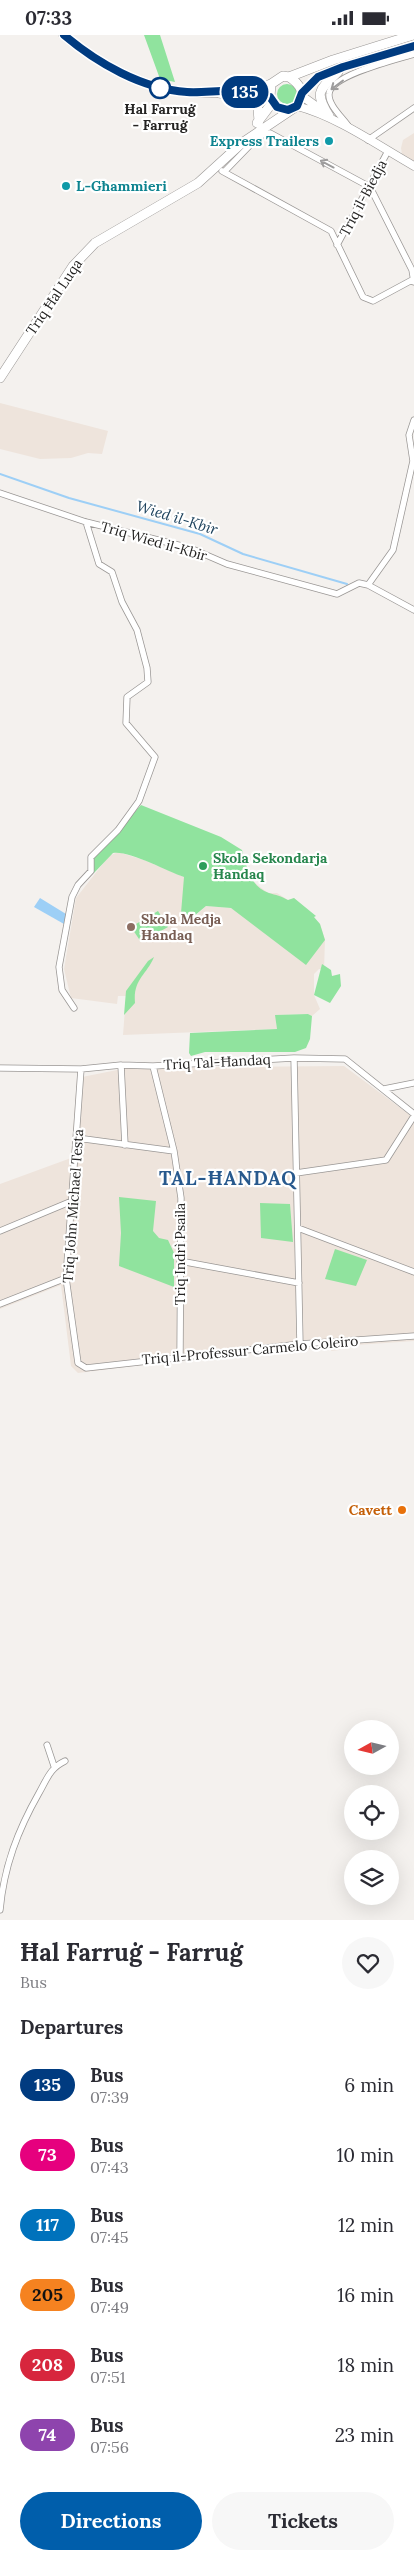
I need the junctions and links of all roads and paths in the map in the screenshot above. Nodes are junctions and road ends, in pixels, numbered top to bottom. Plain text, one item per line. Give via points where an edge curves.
1 (64, 35) edge
2 (413, 35) edge
3 (414, 46) edge
4 (414, 54) edge
5 (343, 67) junction
6 (289, 77) junction
7 (271, 84) junction
8 (235, 91) junction
9 (218, 93) junction
10 (302, 95) junction
11 (271, 100) junction
12 (297, 106) junction
13 (414, 108) edge
14 (288, 110) junction
15 (329, 115) junction
16 (259, 121) junction
17 (351, 130) junction
18 (368, 139) junction
19 (242, 143) junction
20 (388, 151) junction
21 (216, 166) junction
22 (414, 166) edge
23 (224, 172) junction
24 (370, 187) junction
25 (337, 245) junction
26 (413, 281) edge
27 (0, 378) edge
28 (414, 420) edge
29 (0, 493) edge
30 (86, 522) junction
31 (368, 585) junction
32 (414, 609) edge
33 (74, 1008) dead end
34 (294, 1058) junction
35 (121, 1065) junction
36 (153, 1066) junction
37 (0, 1069) edge
38 (81, 1069) junction
39 (414, 1083) edge
40 (384, 1089) junction
41 (414, 1115) edge
42 (78, 1138) junction
43 (125, 1145) junction
44 (174, 1151) junction
45 (296, 1173) junction
46 (72, 1201) junction
47 (298, 1228) junction
48 (0, 1231) edge
49 (180, 1261) junction
50 (414, 1271) edge
51 (66, 1278) junction
52 (299, 1283) junction
53 (0, 1304) edge
54 (414, 1336) edge
55 (300, 1344) junction
56 (180, 1356) junction
57 (86, 1368) joint
58 (48, 1745) dead end
59 (65, 1761) dead end
60 (54, 1766) junction
61 (1, 1887) edge
62 (0, 1910) edge

1 - 9 main road via 92,56 135,79 176,91
2 - 6 highway
3 - 5 highway
4 -> 17 street via 357,71 332,88 329,93 331,101
5 - 10 highway via 318,77
5 - 15 highway via 322,86 319,93 320,102
6 - 7 highway via 283,76
6 - 10 highway via 297,82
7 - 8 main road
7 - 11 highway
8 - 9 main road
8 - 11 main road
9 - 16 highway via 252,99 258,109
10 - 12 highway
10 - 15 main road
11 - 14 highway via 277,107
11 - 16 highway, Triq Ħal Luqa
12 - 14 highway
12 - 17 main road
13 - 18 street
14 - 19 highway, Triq Ħal Luqa
15 - 17 main road
16 - 19 highway, Triq Ħal Luqa
17 - 18 main road
18 - 20 main road
19 - 21 highway, Triq Ħal Luqa
20 - 22 main road
20 - 24 street, Triq il-Biedja
21 - 23 street
21 - 27 highway, Triq Ħal Luqa via 198,183 107,235 82,256
24 -> 23 street via 270,133 259,136
23 - 25 street via 331,231
24 - 25 street, Triq il-Biedja
24 - 26 street via 412,270
25 - 26 street via 362,297 373,301
28 - 31 street via 409,435 413,461 393,550
29 - 30 street, Triq Wied il-Kbir
30 - 31 street, Triq Wied il-Kbir via 190,548 228,563 337,594 359,583
30 - 33 street via 99,564 112,573 137,630 148,682 127,697 126,723 155,757 139,801 91,857 91,871 72,897 59,967 62,990
31 - 32 street
34 - 36 street, Triq Tal-Ħandaq
34 - 40 street, Triq Tal-Ħandaq via 346,1059
34 - 45 street
35 - 36 street, Triq Tal-Ħandaq
35 - 38 street, Triq Tal-Ħandaq
35 - 43 street
36 - 44 street, Triq Indrì Psaila
37 - 38 street, Triq Tal-Ħandaq
38 - 42 street, Triq John Michael Testa
39 - 40 street
40 - 41 street, Triq Tal-Ħandaq
41 - 45 street via 386,1160
42 - 43 street
42 - 46 street, Triq John Michael Testa
43 - 44 street
44 - 49 street, Triq Indrì Psaila via 180,1198
45 - 47 street
46 - 48 street
46 - 51 street, Triq John Michael Testa
47 - 50 street
47 - 52 street
49 - 52 street
49 - 56 street, Triq Indrì Psaila
51 - 53 street
51 - 57 street, Triq John Michael Testa via 78,1363
52 - 55 street
54 - 55 street, Triq il-Professur Carmelo Coleiro
55 - 56 street, Triq il-Professur Carmelo Coleiro
56 - 57 street, Triq il-Professur Carmelo Coleiro
58 - 60 street
59 - 60 street
60 - 61 street via 21,1825
61 - 62 street

